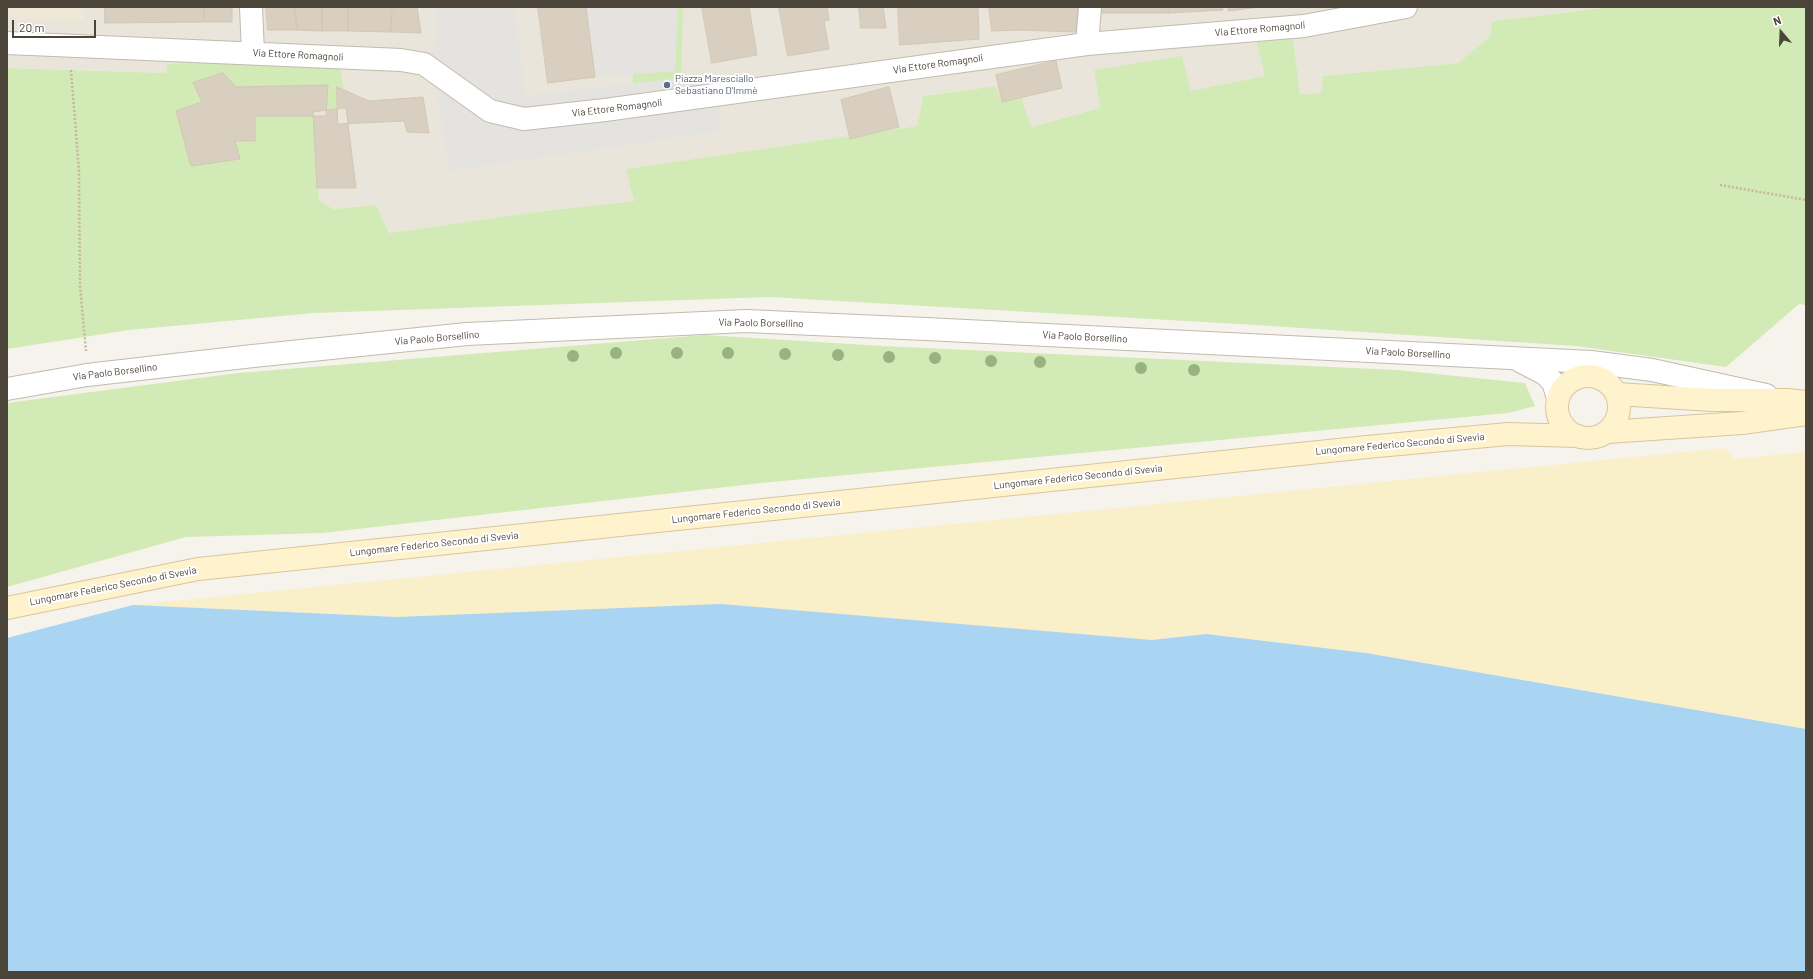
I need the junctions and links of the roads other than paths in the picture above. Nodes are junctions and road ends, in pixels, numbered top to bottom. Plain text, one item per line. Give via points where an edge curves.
1 (250, 7) edge
2 (1090, 7) edge
3 (1406, 7) edge
4 (1361, 11) edge
5 (7, 43) edge
6 (1087, 44) junction
7 (253, 53) junction
8 (1518, 359) junction
9 (1555, 361) junction
10 (1586, 376) junction
11 (7, 388) edge
12 (1617, 394) junction
13 (1796, 401) edge
14 (1557, 402) junction
15 (1806, 414) edge
16 (1608, 432) junction
17 (1508, 434) junction
18 (1578, 436) junction
19 (7, 608) edge

1 - 7 street
2 - 6 street
3 - 4 street, Via Ettore Romagnoli
4 - 6 street, Via Ettore Romagnoli via 1304,26
5 - 7 street, Via Ettore Romagnoli
6 - 7 street, Via Ettore Romagnoli via 524,119 490,111 424,64 401,60
8 - 9 street, Via Paolo Borsellino
8 - 11 street, Via Paolo Borsellino via 746,321 467,334 87,375
8 - 14 street, Via Paolo Borsellino via 1545,374 1553,382
9 - 10 street, Via Paolo Borsellino
9 - 13 street via 1591,362 1652,370
10 - 12 street via 1596,376 1605,380
10 - 14 street via 1568,382
12 - 13 street via 1712,400
12 - 16 street via 1619,414
14 - 17 street, Lungomare Federico Secondo di Svevia via 1540,422
14 - 18 street via 1558,416 1563,425
15 - 16 street via 1742,422
16 - 18 street via 1588,438
17 - 18 street, Lungomare Federico Secondo di Svevia
17 - 19 street, Lungomare Federico Secondo di Svevia via 198,569

